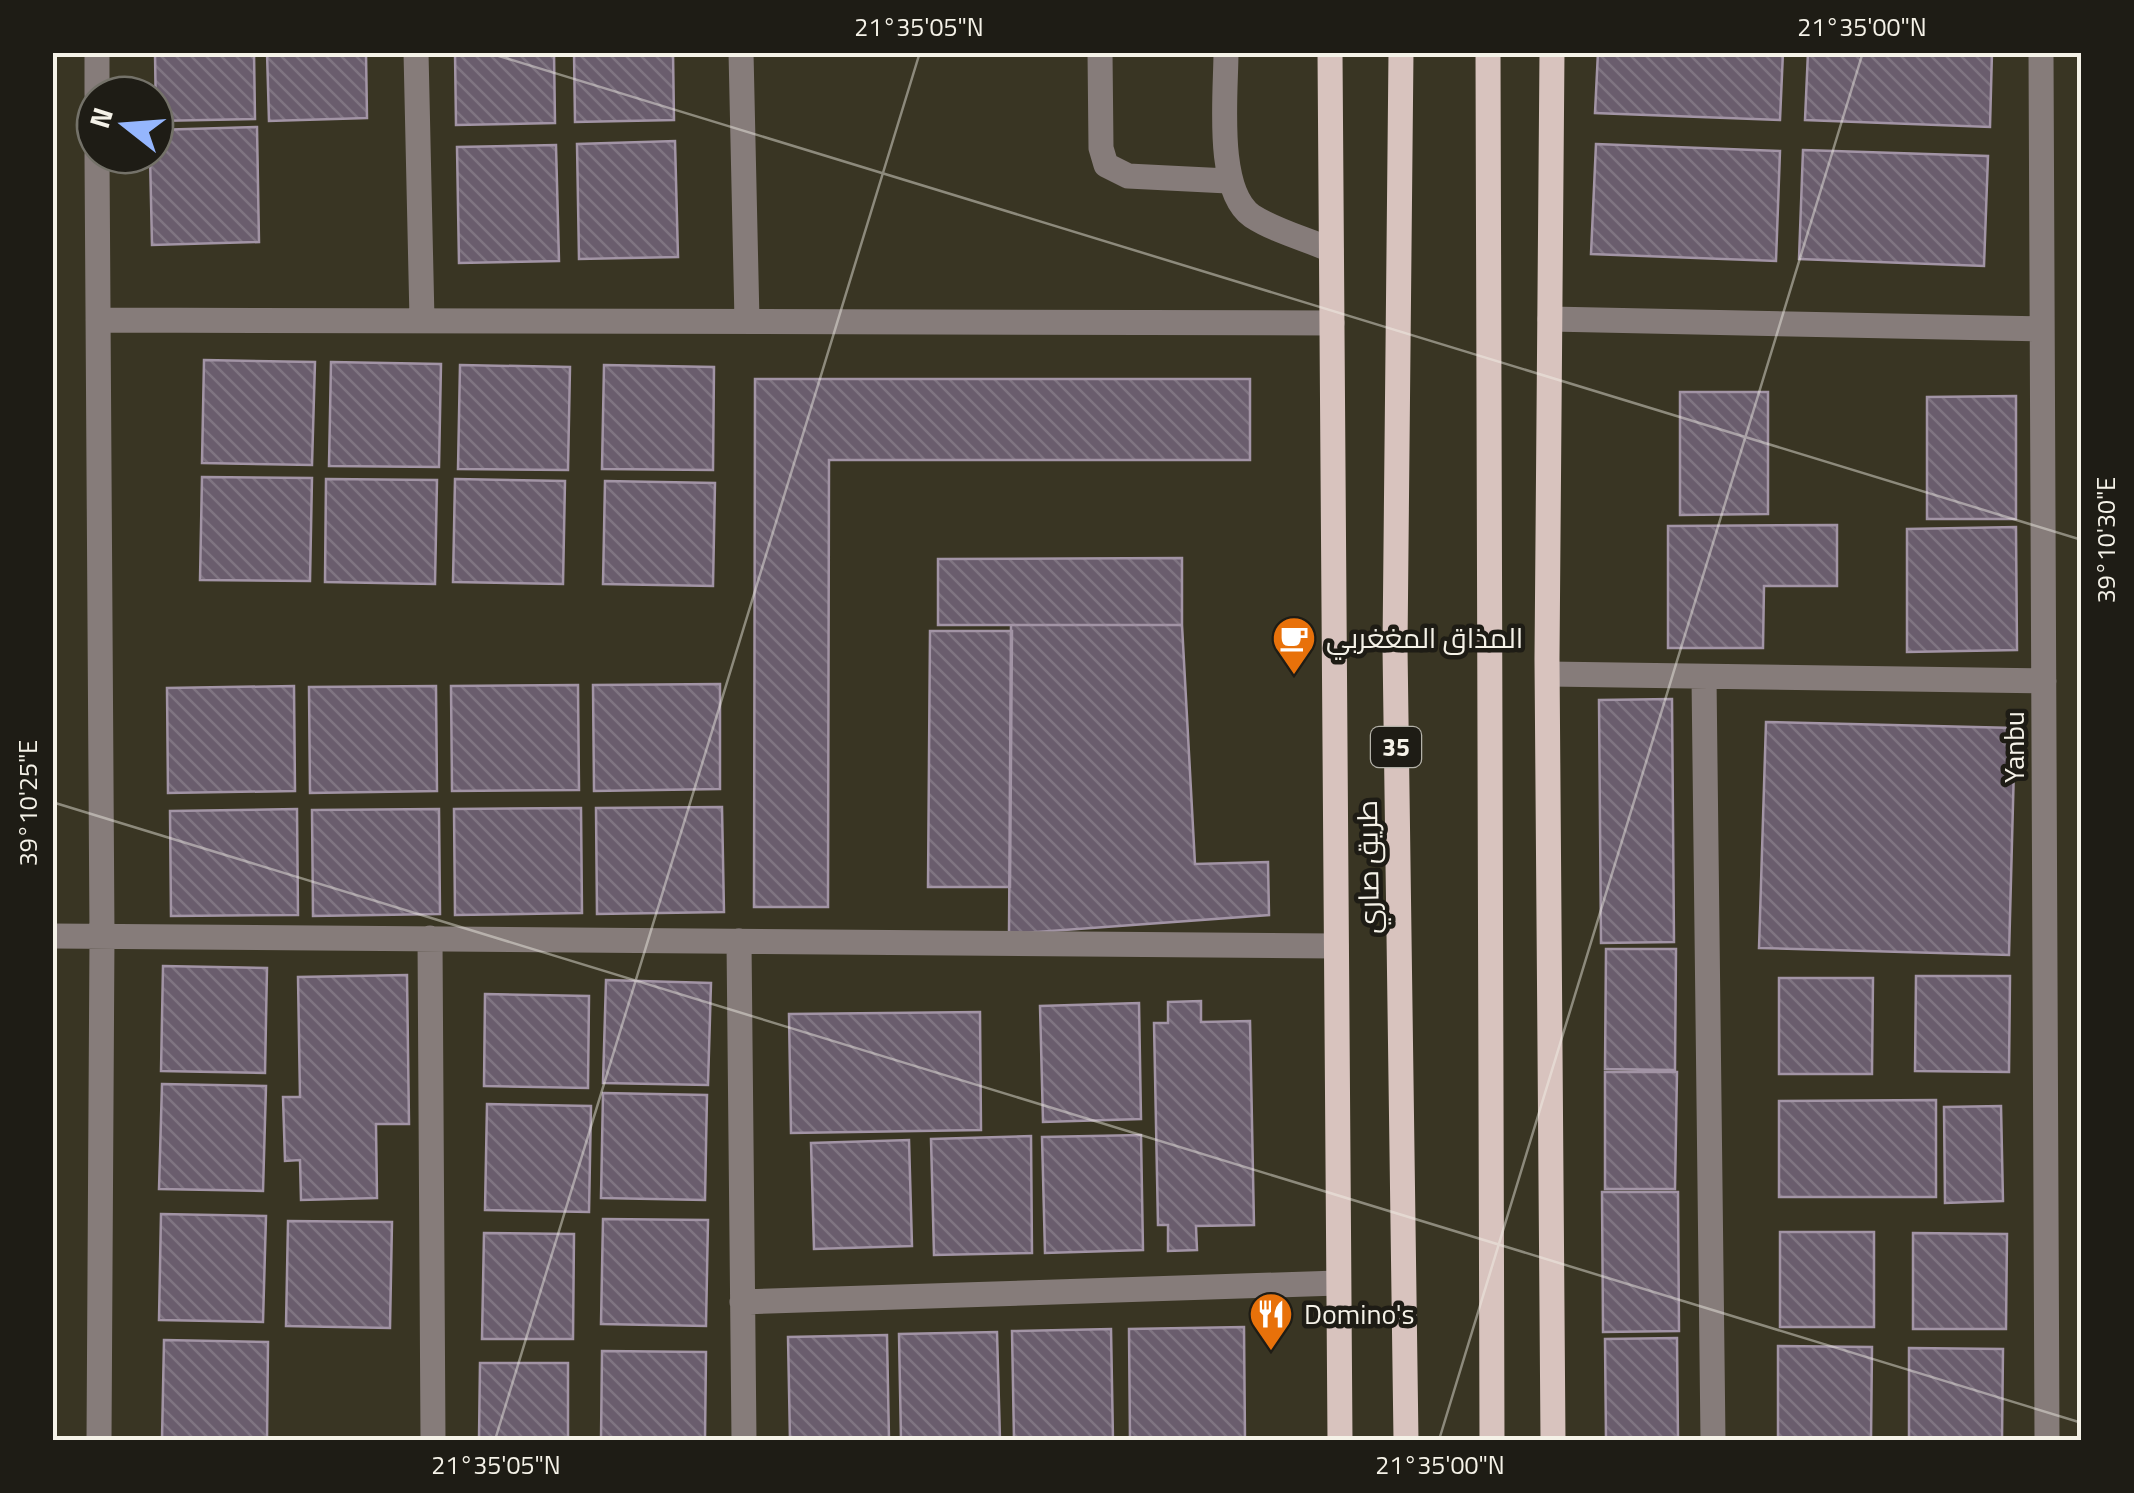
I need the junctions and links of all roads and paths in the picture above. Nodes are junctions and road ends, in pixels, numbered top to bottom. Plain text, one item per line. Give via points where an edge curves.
1 (416, 52) edge
2 (741, 52) edge
3 (1100, 52) edge
4 (1226, 52) edge
5 (1330, 52) edge
6 (1401, 52) edge
7 (1488, 52) edge
8 (1552, 52) edge
9 (2041, 52) edge
10 (97, 175) edge
11 (1228, 181) junction
12 (1331, 250) junction
13 (98, 320) junction
14 (422, 320) junction
15 (1550, 320) junction
16 (747, 321) junction
17 (1332, 322) junction
18 (2042, 329) junction
19 (1548, 674) junction
20 (1704, 677) junction
21 (2044, 681) junction
22 (52, 936) edge
23 (102, 936) junction
24 (430, 938) junction
25 (739, 941) junction
26 (1336, 946) junction
27 (1338, 1283) junction
28 (742, 1302) junction
29 (99, 1440) edge
30 (433, 1440) edge
31 (744, 1440) edge
32 (1340, 1440) edge
33 (1406, 1440) edge
34 (1492, 1440) edge
35 (1553, 1440) edge
36 (1713, 1440) edge
37 (2047, 1440) edge

1 - 14 street
2 - 16 street
3 - 11 street via 1106,165 1128,176
4 - 11 street
5 - 12 main road
6 - 33 main road, طريق صاري / 35 via 1395,648
7 - 34 main road
8 - 15 main road
9 - 18 street, Yanbu
10 - 13 street
11 - 12 street via 1254,218
12 - 17 main road
13 - 14 street
13 - 23 street
14 - 16 street
15 - 18 street
15 - 19 main road
16 - 17 street
17 - 26 main road
18 - 21 street, Yanbu
19 - 20 street
19 - 35 main road
20 - 21 street
20 - 36 street
21 - 37 street, Yanbu
22 - 23 street
23 - 24 street
23 - 29 street
24 - 25 street
24 - 30 street
25 - 26 street
25 - 28 street
26 - 27 main road
27 - 28 street
27 - 32 main road
28 - 31 street

